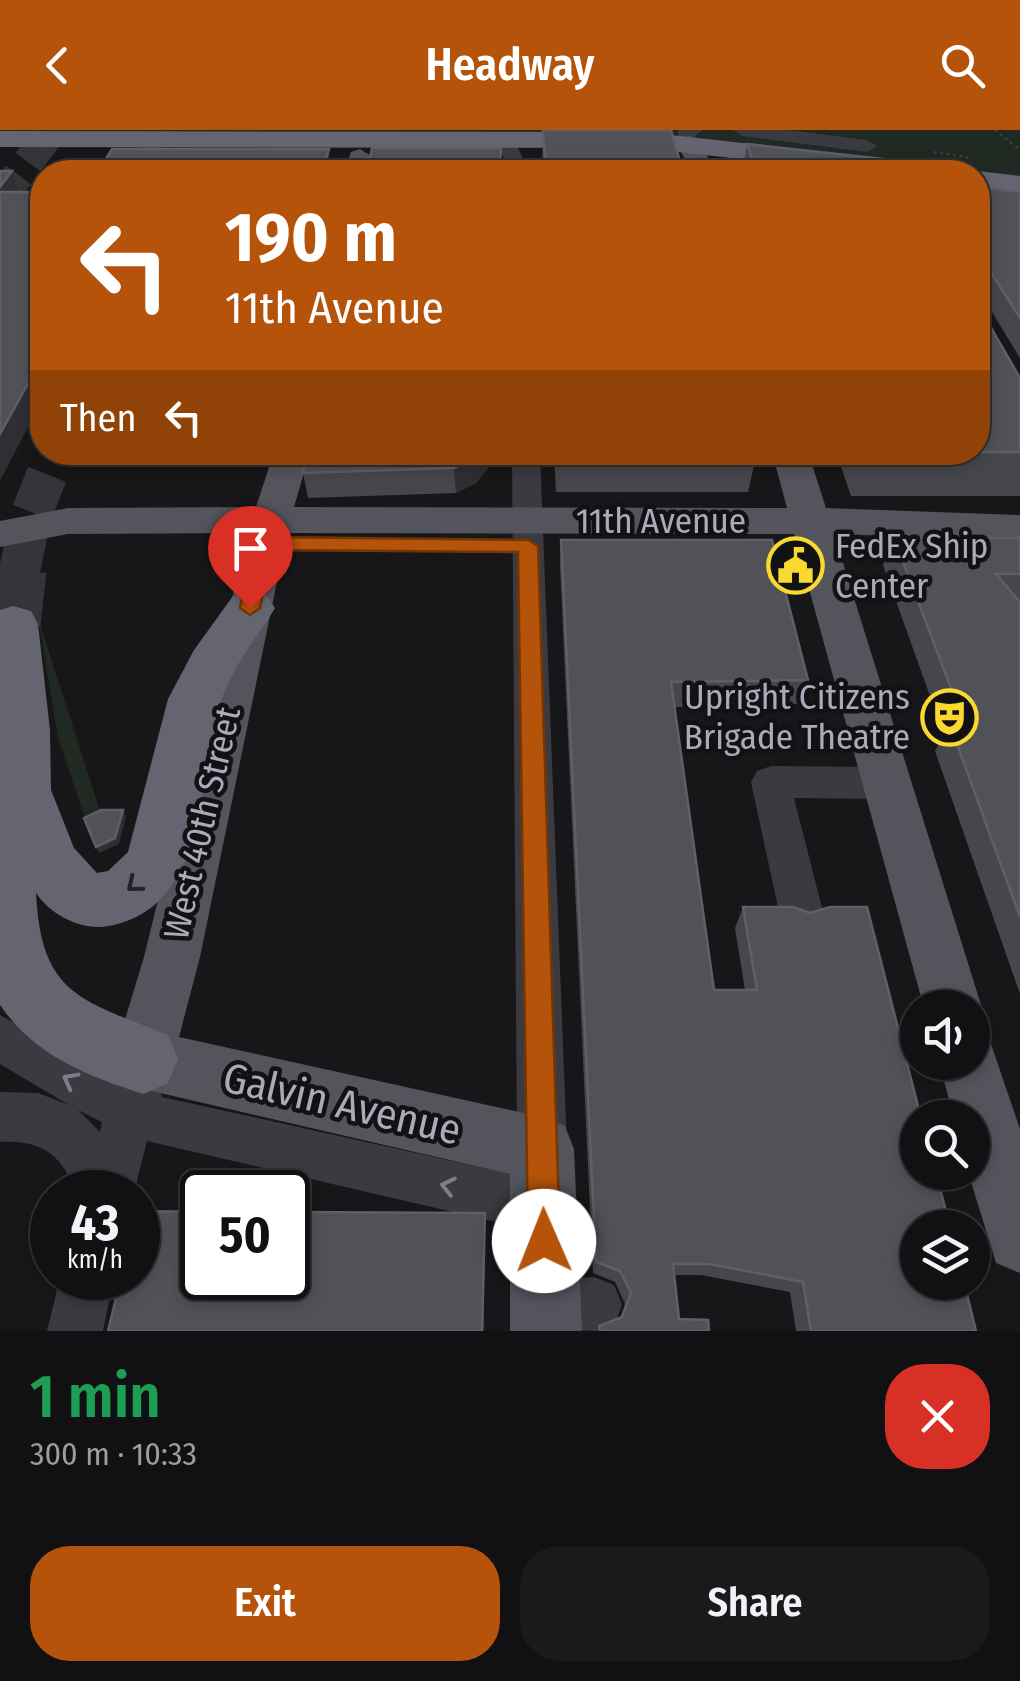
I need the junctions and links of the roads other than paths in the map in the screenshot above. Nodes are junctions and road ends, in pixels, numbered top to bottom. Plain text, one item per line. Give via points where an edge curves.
1 (742, 130) edge
2 (828, 130) edge
3 (0, 139) edge
4 (195, 142) edge
5 (315, 142) edge
6 (520, 150) edge
7 (696, 152) edge
8 (0, 157) edge
9 (349, 160) edge
10 (412, 160) edge
11 (726, 160) edge
12 (844, 160) edge
13 (872, 160) edge
14 (878, 160) edge
15 (990, 173) edge
16 (1020, 185) edge
17 (990, 198) edge
18 (1020, 202) edge
19 (286, 465) edge
20 (526, 465) edge
21 (794, 465) edge
22 (1020, 528) edge
23 (815, 532) junction
24 (527, 534) junction
25 (1, 535) edge
26 (255, 538) junction
27 (1020, 538) edge
28 (250, 608) junction
29 (13, 624) tunnel mouth
30 (196, 696) junction
31 (9, 700) edge
32 (887, 783) junction
33 (11, 787) edge
34 (801, 912) edge
35 (947, 990) edge
36 (0, 1038) edge
37 (973, 1080) edge
38 (137, 1085) junction
39 (0, 1117) edge
40 (95, 1170) edge
41 (112, 1170) edge
42 (542, 1178) junction
43 (1020, 1239) edge
44 (83, 1300) edge
45 (562, 1315) edge
46 (75, 1331) edge

1 - 13 street
2 - 14 street
3 - 4 highway
4 - 5 highway
4 - 8 highway
5 - 6 highway via 485,139
5 - 9 highway
6 - 7 highway
6 - 7 highway via 556,157
6 - 10 highway
7 - 11 highway
7 - 12 highway
15 - 16 highway
17 - 18 highway
19 - 26 main road, West 40th Street
20 - 24 street
21 - 23 main road
22 - 23 main road, 11th Avenue
23 - 24 main road, 11th Avenue
23 - 27 main road, 11th Avenue
23 - 32 main road
24 - 26 main road, 11th Avenue
24 - 42 street
25 - 26 main road, 11th Avenue via 54,544
25 - 26 main road, 11th Avenue via 68,522
26 - 28 main road, West 40th Street
26 - 30 main road, West 40th Street via 230,560
28 - 30 highway
28 - 38 main road, West 40th Street
29 - 31 highway
30 -> 33 highway via 157,856 125,894 99,901 67,886
31 - 33 highway
32 - 34 street via 771,782
32 - 35 main road
33 - 38 highway via 4,893 10,963 50,1019 89,1042
38 -> 36 street via 41,1065
37 - 43 main road
38 - 41 street, West 40th Street
42 -> 38 main road, Galvin Avenue
39 - 40 street via 36,1116 64,1128
42 - 45 main road
44 - 46 street

